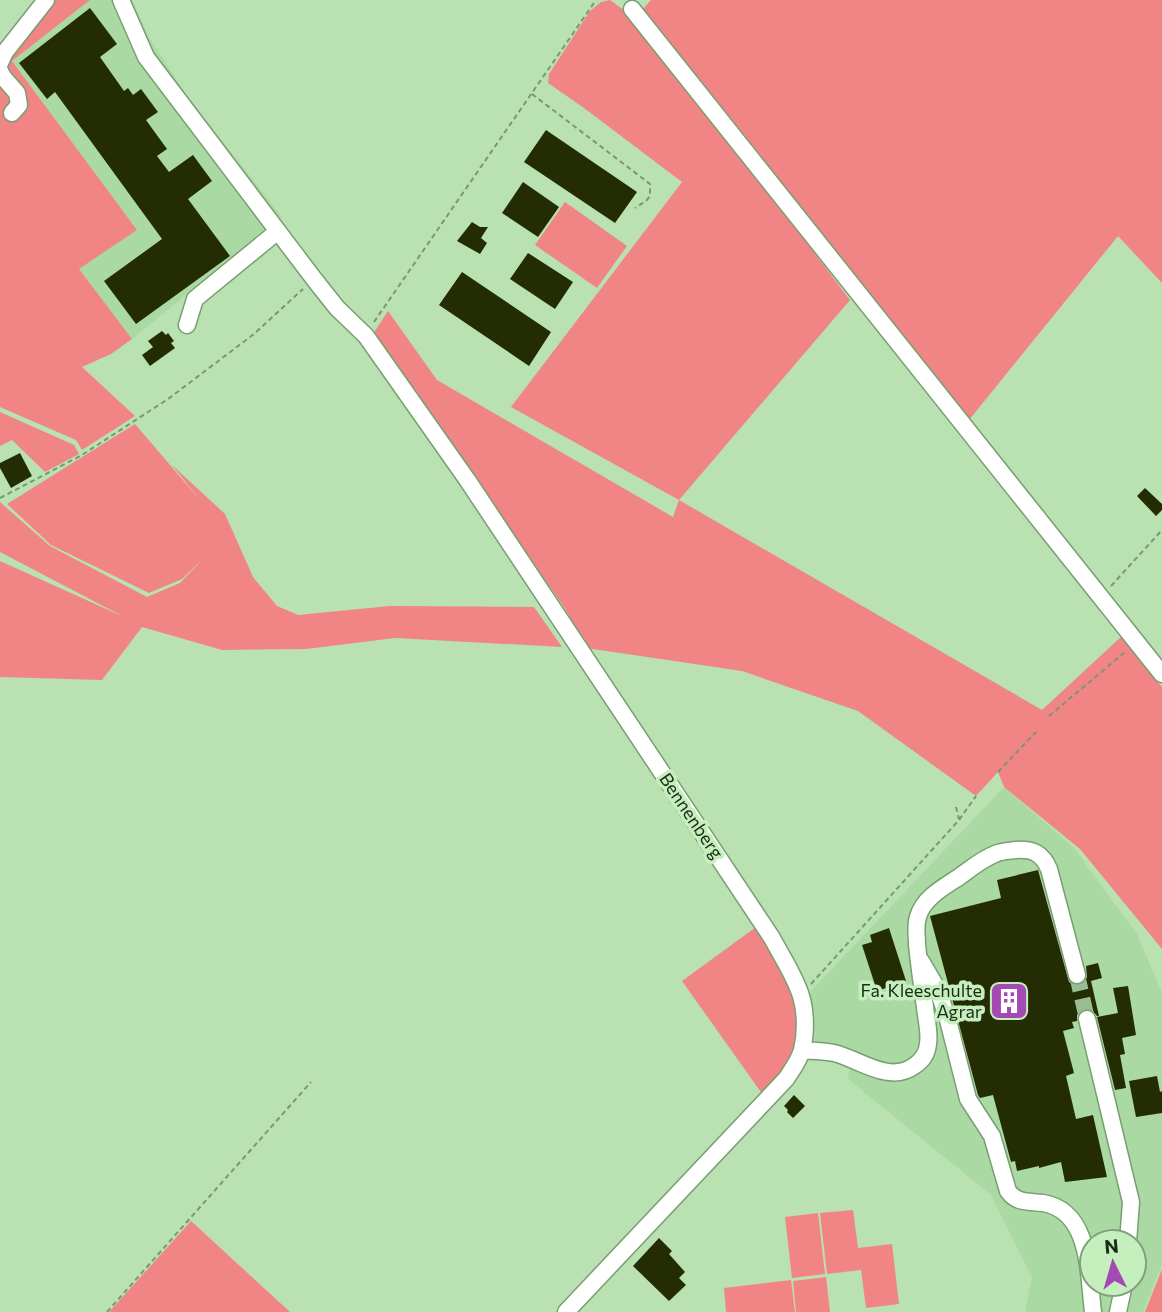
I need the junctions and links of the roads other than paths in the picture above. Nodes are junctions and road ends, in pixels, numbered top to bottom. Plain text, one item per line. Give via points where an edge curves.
1 (46, 0) edge
2 (121, 0) edge
3 (632, 9) dead end
4 (0, 63) edge
5 (0, 71) edge
6 (12, 113) dead end
7 (278, 231) junction
8 (187, 325) dead end
9 (1162, 674) edge
10 (918, 957) junction
11 (1077, 975) tunnel mouth
12 (1087, 1019) tunnel mouth
13 (802, 1050) junction
14 (1129, 1228) edge
15 (566, 1312) edge
16 (1093, 1312) edge

1 - 4 street
2 - 7 street, Bennenberg via 146,58
3 - 9 street
5 - 6 street via 17,93 19,105
7 - 8 street via 195,299
7 - 13 street, Bennenberg via 337,308 366,335 772,938 801,995
10 - 11 street via 916,926 926,902 996,853 1022,849 1039,853 1049,869
10 - 13 street via 928,1044 913,1068 882,1072 831,1052
10 - 16 street via 938,990 968,1100 992,1136 1008,1191 1019,1200 1056,1207 1078,1229
12 - 14 street via 1131,1202
13 - 15 street, Bennenberg via 786,1079

